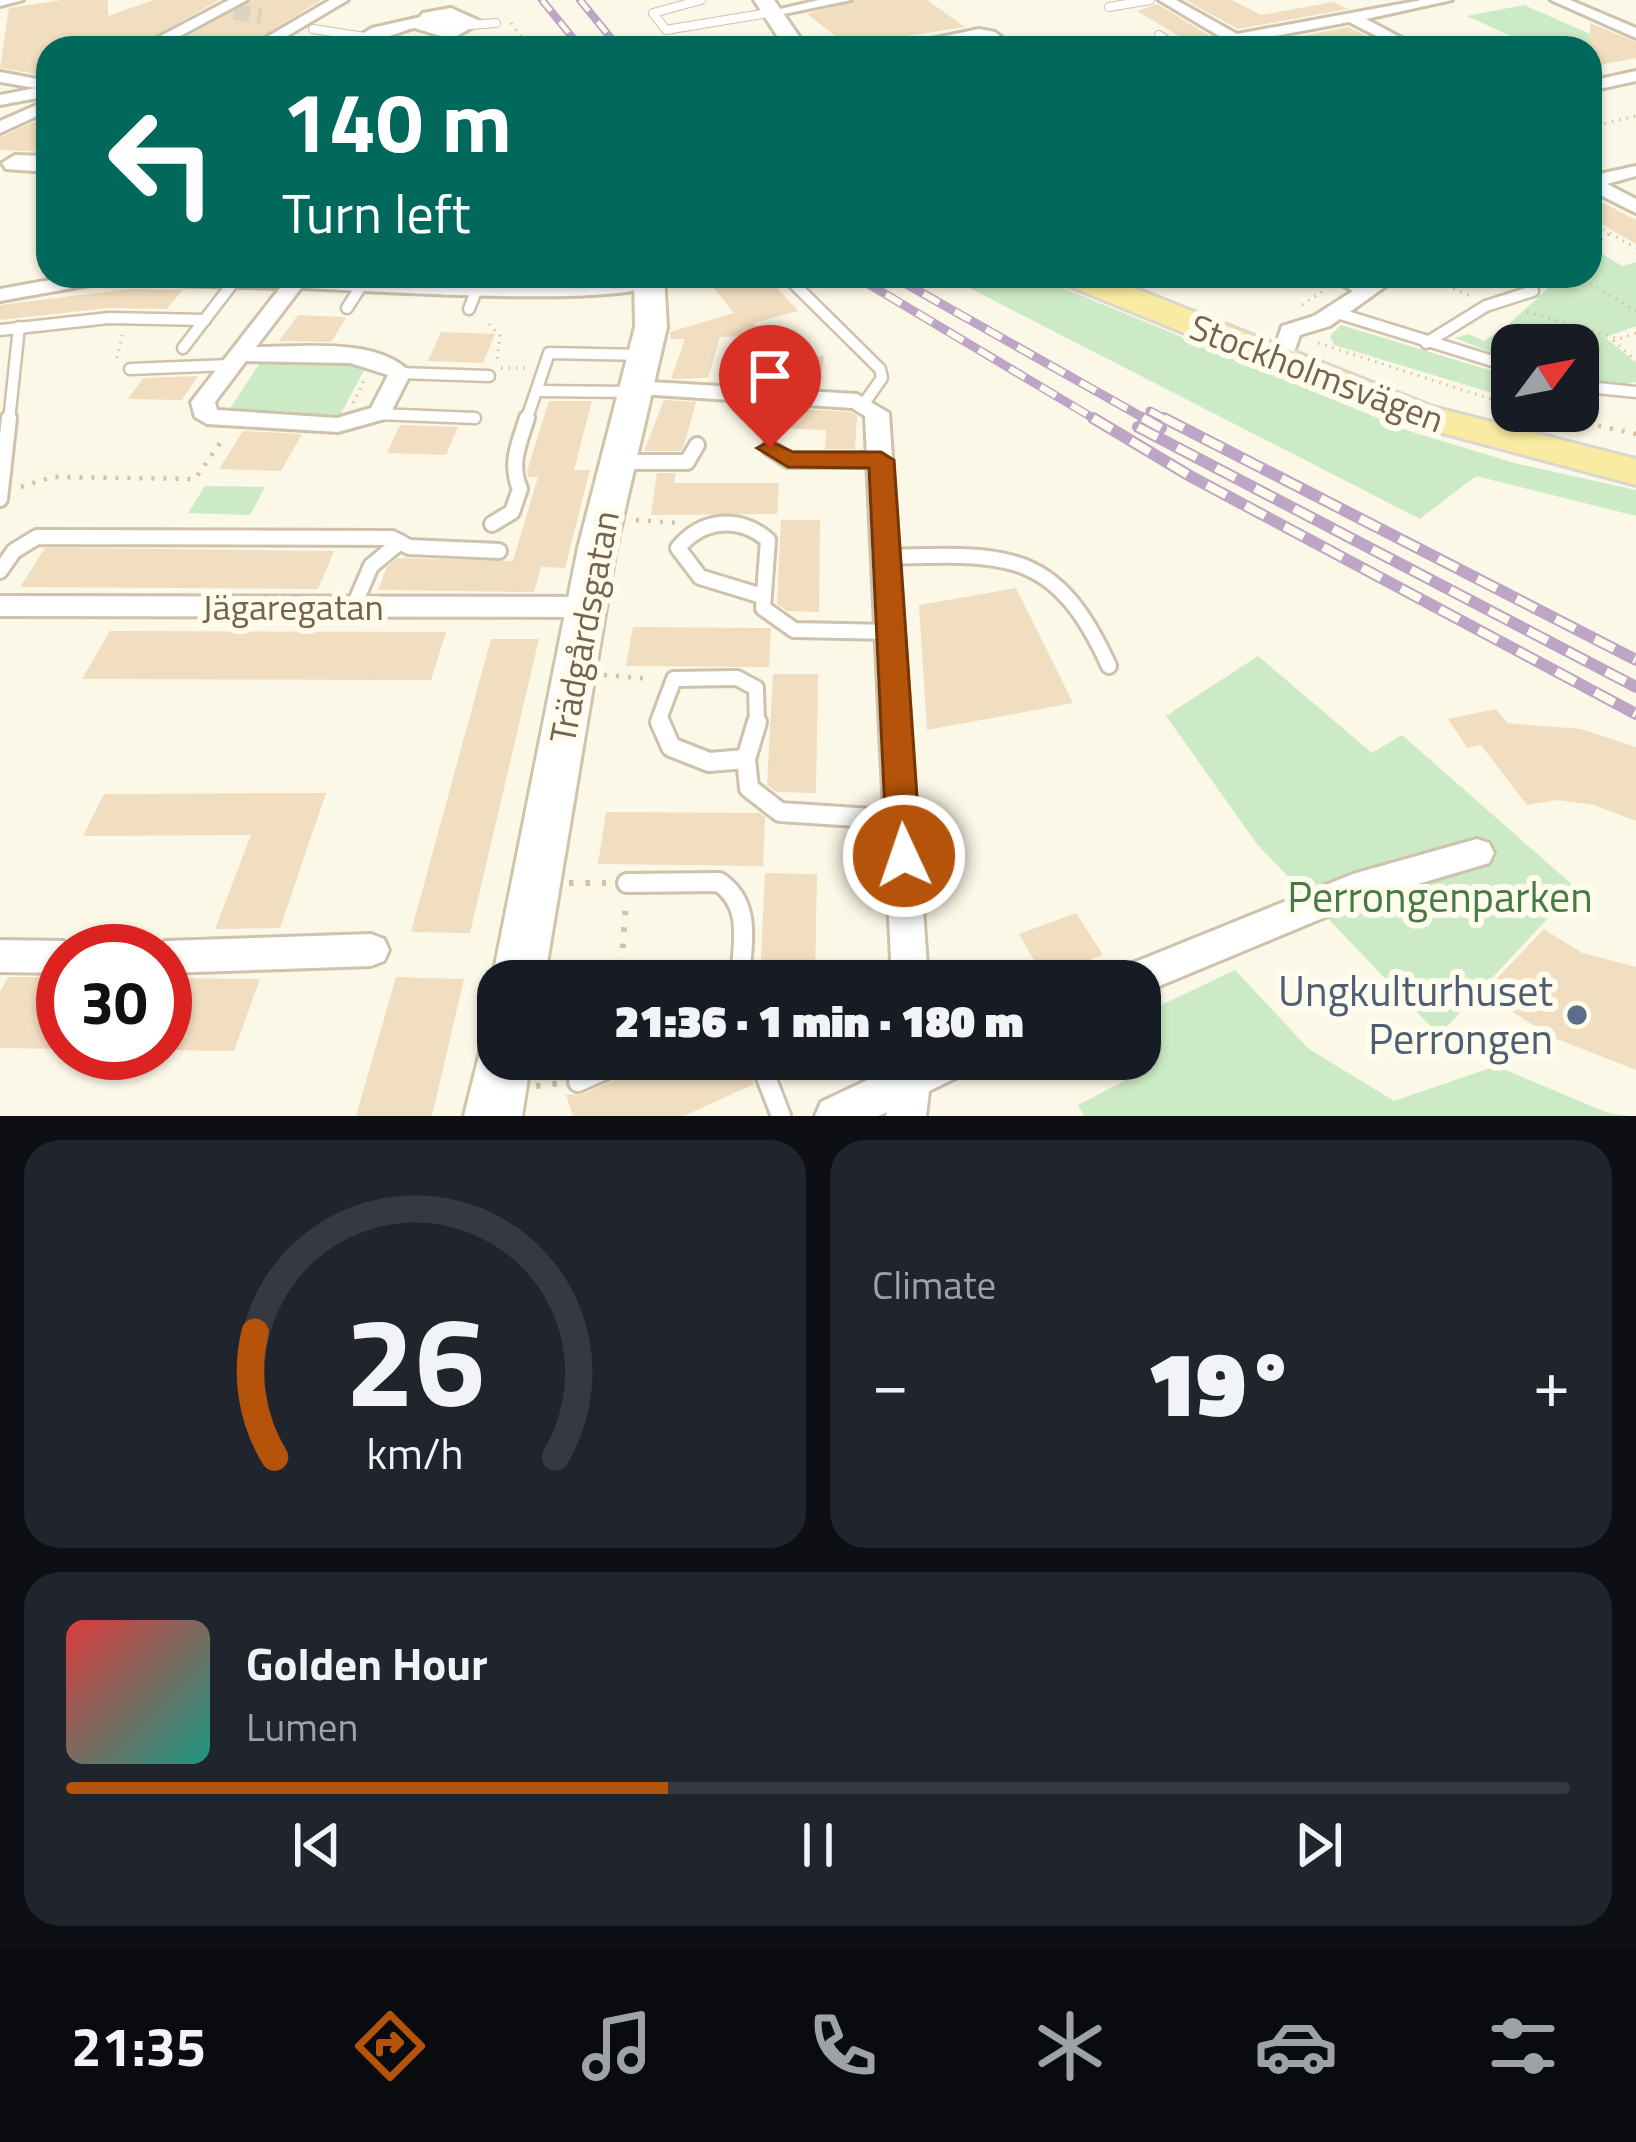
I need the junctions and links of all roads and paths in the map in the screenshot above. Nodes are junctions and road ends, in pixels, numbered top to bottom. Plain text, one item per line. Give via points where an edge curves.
1 (16, 0) edge
2 (341, 0) edge
3 (701, 0) edge
4 (844, 0) edge
5 (1150, 0) edge
6 (1166, 0) edge
7 (1374, 0) edge
8 (1445, 0) edge
9 (1558, 0) edge
10 (0, 2) edge
11 (769, 6) edge
12 (232, 7) edge
13 (1109, 7) dead end
14 (1394, 10) junction
15 (1352, 18) junction
16 (280, 19) tunnel mouth
17 (496, 23) dead end
18 (444, 24) edge
19 (307, 26) junction
20 (1636, 33) edge
21 (171, 36) edge
22 (284, 36) tunnel mouth
23 (360, 36) edge
24 (368, 36) edge
25 (788, 36) edge
26 (1229, 36) edge
27 (1277, 36) edge
28 (1388, 36) edge
29 (1636, 76) edge
30 (0, 77) edge
31 (1602, 83) edge
32 (36, 85) edge
33 (36, 91) edge
34 (0, 100) edge
35 (36, 111) edge
36 (1636, 116) edge
37 (1602, 124) edge
38 (0, 128) edge
39 (1636, 171) edge
40 (1602, 179) edge
41 (1602, 189) edge
42 (1636, 207) edge
43 (1602, 229) edge
44 (1610, 233) junction
45 (1602, 239) edge
46 (1636, 248) edge
47 (36, 285) edge
48 (229, 288) edge
49 (281, 288) edge
50 (360, 288) edge
51 (477, 288) edge
52 (650, 288) edge
53 (798, 288) edge
54 (1113, 288) edge
55 (1141, 288) edge
56 (1329, 288) edge
57 (1364, 288) edge
58 (1372, 288) edge
59 (1597, 288) edge
60 (1369, 290) junction
61 (1533, 291) dead end
62 (0, 295) edge
63 (347, 308) dead end
64 (469, 309) dead end
65 (1636, 311) edge
66 (1328, 316) junction
67 (136, 317) junction
68 (205, 320) junction
69 (489, 324) dead end
70 (19, 327) junction
71 (0, 330) edge
72 (1636, 333) edge
73 (1282, 340) junction
74 (1426, 343) junction
75 (1328, 347) dead end
76 (183, 348) dead end
77 (375, 359) junction
78 (234, 360) junction
79 (1491, 361) edge
80 (1636, 361) edge
81 (130, 369) joint
82 (492, 372) joint
83 (400, 373) junction
84 (636, 378) junction
85 (1599, 388) edge
86 (538, 391) junction
87 (1636, 392) edge
88 (1491, 399) edge
89 (865, 402) junction
90 (377, 414) junction
91 (475, 418) dead end
92 (235, 422) junction
93 (342, 424) junction
94 (1599, 426) edge
95 (1636, 434) edge
96 (697, 445) dead end
97 (770, 448) dead end
98 (1636, 451) edge
99 (881, 460) junction
100 (616, 461) junction
101 (1636, 472) edge
102 (0, 495) edge
103 (630, 520) dead end
104 (492, 524) dead end
105 (703, 526) junction
106 (400, 542) junction
107 (7, 547) edge
108 (499, 551) dead end
109 (887, 557) junction
110 (0, 571) edge
111 (762, 596) junction
112 (0, 606) edge
113 (586, 607) junction
114 (353, 608) junction
115 (892, 632) junction
116 (1109, 666) dead end
117 (604, 675) dead end
118 (674, 679) junction
119 (746, 760) junction
120 (902, 820) junction
121 (1477, 853) dead end
122 (568, 883) dead end
123 (627, 883) junction
124 (371, 950) dead end
125 (0, 956) edge
126 (36, 957) edge
127 (192, 957) edge
128 (522, 960) edge
129 (622, 960) edge
130 (741, 960) edge
131 (909, 960) edge
132 (1161, 969) edge
133 (499, 1080) edge
134 (583, 1080) edge
135 (767, 1080) edge
136 (578, 1082) dead end
137 (910, 1086) edge
138 (493, 1116) edge
139 (782, 1116) edge
140 (835, 1116) edge

1 - 10 street
2 - 19 street
3 - 11 lane via 653,13 666,30
4 - 11 street
5 - 13 lane
6 - 26 street
7 - 14 street
8 - 14 street
9 - 20 street
11 - 25 street
12 - 21 street
14 - 15 street
15 - 27 street
15 - 28 street
16 - 19 street
17 - 18 lane
18 - 24 street
19 - 22 street
19 - 23 lane
29 - 31 street
30 - 32 street
33 - 34 street
35 - 38 street
36 - 37 path
39 - 40 street
41 - 42 street
43 - 44 path
44 - 45 path
44 - 46 path
47 - 62 street
48 - 68 lane
49 - 78 street
50 - 63 lane
51 - 64 lane
52 - 84 street, Trädgårdsgatan via 651,327
53 - 89 lane via 880,369
54 - 73 main road, Stockholmsvägen
55 - 73 main road, Stockholmsvägen
56 - 73 path
57 - 60 street
58 - 60 street
59 - 65 path
60 - 66 street
61 - 74 lane via 1486,306
66 - 73 street via 1312,341
66 - 74 lane
67 - 68 lane
67 - 70 lane
67 - 81 path via 115,353
68 - 76 lane
69 - 82 path via 501,344
70 - 71 lane
70 - 102 lane
72 - 80 path via 1614,341
73 - 98 main road, Stockholmsvägen via 1490,417
73 - 101 main road, Stockholmsvägen via 1472,432
74 - 79 lane
75 - 88 path
77 - 78 street
77 - 83 street
77 - 93 path
78 - 81 lane
78 - 92 street via 203,402 207,417
82 - 83 lane
83 - 90 street
84 - 86 lane
84 - 86 lane via 549,353
84 - 89 street
84 - 100 street, Trädgårdsgatan
85 - 87 lane
86 - 104 lane via 514,458 520,489 512,512
89 - 99 street via 877,413
90 - 91 lane
90 - 93 street
92 - 93 street
92 - 102 path via 195,479 52,477
94 - 95 path
96 - 100 lane via 688,462
97 - 99 lane via 788,460
99 - 109 street
100 - 113 street, Trädgårdsgatan
103 - 105 path
105 - 111 lane via 745,524 768,540
105 - 111 lane via 678,548 683,564 699,579
106 - 107 lane via 37,537
106 - 108 lane
106 - 114 lane via 371,566
107 - 110 lane
109 - 115 street
109 - 116 lane via 1025,562 1092,620
111 - 115 lane via 763,608 794,629
112 - 114 street, Jägaregatan
113 - 114 street, Jägaregatan
113 - 128 street, Trädgårdsgatan
115 - 120 street
117 - 118 path
118 - 119 lane via 659,719 671,748 709,762
118 - 119 lane via 737,678 756,688 757,729
119 - 120 lane via 748,788 780,812
120 - 131 street
121 - 132 street via 1365,885
122 - 123 path
123 - 129 path
123 - 130 lane via 731,888 743,906
124 - 127 street
125 - 126 street
133 - 138 street
134 - 136 lane
135 - 139 lane
137 - 140 street

